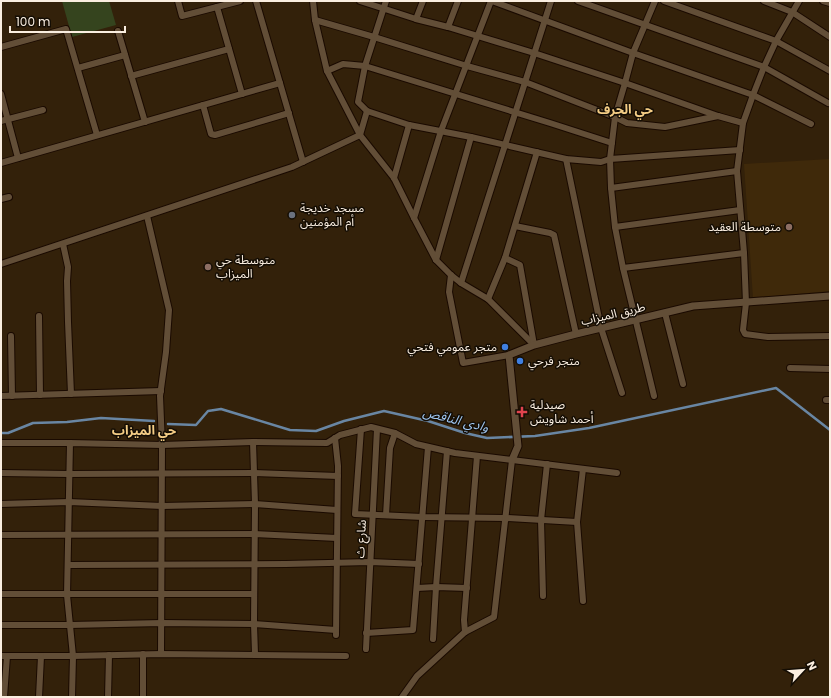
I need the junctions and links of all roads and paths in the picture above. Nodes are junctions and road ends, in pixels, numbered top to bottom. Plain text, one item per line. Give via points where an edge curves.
1 (178, 1) edge
2 (240, 1) edge
3 (256, 1) edge
4 (313, 1) edge
5 (360, 1) edge
6 (386, 1) edge
7 (423, 1) edge
8 (458, 1) edge
9 (491, 1) edge
10 (551, 1) edge
11 (578, 1) edge
12 (655, 1) edge
13 (664, 1) edge
14 (764, 1) edge
15 (798, 1) edge
16 (823, 1) edge
17 (830, 3) edge
18 (217, 7) junction
19 (384, 9) junction
20 (792, 12) junction
21 (416, 19) junction
22 (315, 20) junction
23 (545, 21) junction
24 (645, 25) junction
25 (448, 27) junction
26 (118, 31) dead end
27 (374, 37) junction
28 (478, 37) junction
29 (830, 37) edge
30 (776, 41) junction
31 (1, 47) edge
32 (229, 50) junction
33 (534, 53) junction
34 (633, 53) junction
35 (125, 55) junction
36 (365, 66) junction
37 (467, 66) junction
38 (764, 67) junction
39 (78, 68) junction
40 (326, 71) junction
41 (830, 71) edge
42 (132, 76) junction
43 (525, 82) junction
44 (280, 83) junction
45 (625, 83) junction
46 (1, 94) edge
47 (242, 94) junction
48 (455, 94) junction
49 (752, 95) junction
50 (828, 103) dead end
51 (202, 105) junction
52 (43, 110) dead end
53 (367, 111) junction
54 (516, 112) junction
55 (288, 113) junction
56 (718, 116) junction
57 (615, 117) junction
58 (8, 120) junction
59 (1, 121) edge
60 (145, 122) junction
61 (743, 123) junction
62 (811, 124) dead end
63 (409, 125) junction
64 (441, 131) junction
65 (97, 134) junction
66 (360, 135) junction
67 (472, 136) junction
68 (612, 143) junction
69 (506, 145) junction
70 (740, 150) junction
71 (537, 152) junction
72 (18, 158) junction
73 (566, 158) junction
74 (610, 159) junction
75 (302, 162) junction
76 (1, 163) edge
77 (737, 171) junction
78 (394, 178) junction
79 (612, 188) junction
80 (9, 197) dead end
81 (1, 199) edge
82 (740, 210) junction
83 (147, 216) junction
84 (414, 218) junction
85 (515, 226) junction
86 (615, 227) junction
87 (63, 244) junction
88 (744, 253) junction
89 (505, 258) junction
90 (436, 260) junction
91 (1, 264) edge
92 (623, 268) junction
93 (451, 275) junction
94 (461, 283) junction
95 (830, 296) edge
96 (488, 299) junction
97 (746, 303) junction
98 (665, 313) junction
99 (39, 316) dead end
100 (635, 320) junction
101 (601, 328) junction
102 (576, 334) junction
103 (11, 336) dead end
104 (830, 336) edge
105 (534, 345) junction
106 (509, 355) junction
107 (790, 368) dead end
108 (830, 369) edge
109 (683, 384) dead end
110 (161, 391) junction
111 (622, 393) dead end
112 (71, 394) junction
113 (40, 395) junction
114 (1, 396) edge
115 (12, 396) junction
116 (654, 396) dead end
117 (362, 429) junction
118 (377, 429) junction
119 (395, 433) junction
120 (335, 438) junction
121 (70, 442) junction
122 (253, 442) junction
123 (1, 443) edge
124 (162, 445) junction
125 (428, 447) junction
126 (447, 452) junction
127 (477, 456) junction
128 (512, 460) junction
129 (547, 464) junction
130 (583, 469) junction
131 (1, 473) edge
132 (254, 473) junction
133 (617, 473) dead end
134 (69, 474) junction
135 (161, 474) junction
136 (338, 476) junction
137 (69, 502) junction
138 (1, 504) edge
139 (255, 504) junction
140 (162, 506) junction
141 (338, 510) junction
142 (373, 515) junction
143 (386, 515) junction
144 (442, 516) junction
145 (423, 517) junction
146 (472, 517) junction
147 (506, 518) junction
148 (541, 520) junction
149 (577, 522) junction
150 (162, 534) junction
151 (254, 534) junction
152 (1, 535) edge
153 (68, 535) junction
154 (337, 538) junction
155 (370, 562) junction
156 (337, 563) junction
157 (254, 564) junction
158 (419, 564) junction
159 (68, 565) junction
160 (161, 565) junction
161 (436, 587) junction
162 (417, 588) junction
163 (467, 588) junction
164 (1, 594) edge
165 (162, 594) junction
166 (254, 594) junction
167 (67, 595) junction
168 (543, 596) dead end
169 (582, 601) dead end
170 (162, 624) junction
171 (254, 624) junction
172 (1, 625) edge
173 (70, 625) junction
174 (465, 632) junction
175 (366, 633) junction
176 (433, 639) dead end
177 (366, 649) dead end
178 (143, 654) junction
179 (161, 654) junction
180 (255, 654) junction
181 (109, 655) junction
182 (4, 656) edge
183 (41, 656) junction
184 (73, 656) junction
185 (346, 656) dead end
186 (4, 697) edge
187 (39, 697) edge
188 (72, 697) edge
189 (108, 697) edge
190 (143, 697) edge
191 (402, 697) edge

1 - 18 street via 182,16
2 - 18 street
3 - 44 street
4 - 22 street
5 - 19 street
6 - 19 street
7 - 21 street
8 - 25 street
9 - 23 street
9 - 28 street
10 - 23 street
11 - 24 street
12 - 24 street
13 - 30 street
14 - 20 street
15 - 20 street
16 - 17 street
18 - 32 street
19 - 21 street
19 - 27 street
20 - 29 street
20 - 30 street
21 - 25 street
22 - 27 street
22 - 40 street
23 - 33 street
23 - 34 street
24 - 34 street
24 - 38 street
25 - 28 street
26 - 35 street
27 - 36 street
27 - 37 street
28 - 33 street
28 - 37 street
30 - 38 street
30 - 41 street
31 - 39 street via 66,29
32 - 42 street
32 - 47 street
33 - 43 street
33 - 45 street
34 - 45 street
34 - 49 street
35 - 39 street
35 - 42 street
36 - 40 street via 343,64
36 - 48 street
36 - 53 street via 358,102
37 - 43 street
37 - 48 street
38 - 49 street
38 - 50 street
39 - 65 street
40 - 66 street
42 - 60 street
43 - 54 street
43 - 57 street
44 - 47 street
44 - 55 street
45 - 56 street
45 - 57 street
46 - 58 street
47 - 51 street
48 - 54 street
48 - 64 street
49 - 61 street
49 - 62 street
51 - 55 street via 211,134 215,135
51 - 60 street
52 - 58 street
53 - 63 street
53 - 66 street
54 - 68 street
54 - 69 street
55 - 75 street
56 - 57 street via 665,127 627,123
56 - 61 street
57 - 68 street
58 - 59 street
58 - 72 street
60 - 65 street
61 - 70 street
63 - 64 street
63 - 78 street
64 - 67 street
64 - 84 street
65 - 72 street
66 - 75 street
66 - 78 street
67 - 69 street
67 - 90 street
68 - 74 street
69 - 71 street
69 - 94 street
70 - 74 street
70 - 77 street
71 - 73 street
71 - 85 street
72 - 76 street
73 - 74 street via 601,162
73 - 101 street
74 - 79 street
75 - 83 street
77 - 79 street
77 - 82 street
78 - 84 street
79 - 86 street
80 - 81 street
82 - 86 street
82 - 88 street
83 - 87 street
83 - 110 street via 169,310
84 - 90 street
85 - 89 street
85 - 102 street via 550,232 554,235
86 - 92 street
87 - 91 street
87 - 112 street via 68,267
88 - 92 street
88 - 97 street
89 - 96 street
89 - 105 street via 520,265
90 - 93 street
92 - 100 street
93 - 94 street
93 - 106 street via 449,292 463,363
94 - 96 street
95 - 97 street, طريق الميزاب
96 - 105 street
97 - 98 street, طريق الميزاب via 694,306
97 - 104 street via 743,330 745,334 768,337
98 - 100 street, طريق الميزاب
98 - 109 street
99 - 113 street
100 - 101 street, طريق الميزاب
100 - 116 street
101 - 102 street, طريق الميزاب
101 - 111 street
102 - 105 street, طريق الميزاب
103 - 115 street
105 - 106 street, طريق الميزاب
106 - 128 street via 518,446
107 - 108 street
110 - 112 street
110 - 124 street
112 - 113 street
113 - 115 street
114 - 115 street
117 - 118 street
117 - 120 street via 340,434
117 - 142 street via 355,514
118 - 119 street
118 - 142 street, شارع ث
119 - 125 street
119 - 143 street via 390,448
120 - 122 street via 327,443
120 - 136 street
121 - 123 street
121 - 124 street
121 - 134 street
122 - 124 street
122 - 132 street
124 - 135 street
125 - 126 street
125 - 145 street
126 - 127 street
126 - 144 street
127 - 128 street
127 - 146 street
128 - 129 street
128 - 147 street
129 - 130 street
129 - 148 street
130 - 133 street
130 - 149 street
131 - 134 street
132 - 135 street
132 - 136 street
132 - 139 street
134 - 135 street
134 - 137 street
135 - 140 street
136 - 141 street
137 - 138 street
137 - 140 street
137 - 153 street
139 - 140 street
139 - 141 street
139 - 151 street
140 - 150 street
141 - 154 street
142 - 143 street
142 - 155 street, شارع ث
143 - 145 street
144 - 145 street
144 - 146 street
144 - 161 street
145 - 158 street
146 - 147 street
146 - 163 street
147 - 148 street
147 - 174 street via 494,617
148 - 149 street
148 - 168 street
149 - 169 street
150 - 151 street
150 - 153 street
150 - 160 street
151 - 154 street
151 - 157 street
152 - 153 street
153 - 159 street
154 - 156 street
155 - 156 street
155 - 158 street
155 - 175 street, شارع ث
156 - 157 street
156 - 171 street via 336,633
157 - 160 street
157 - 166 street
158 - 162 street
159 - 160 street
159 - 167 street
160 - 165 street
161 - 162 street
161 - 163 street
161 - 176 street
162 - 175 street via 413,630
163 - 174 street
164 - 167 street
165 - 166 street
165 - 167 street
165 - 170 street
166 - 171 street
167 - 173 street
170 - 171 street
170 - 173 street
170 - 179 street
171 - 180 street
172 - 173 street
173 - 184 street
174 - 191 street via 417,676
175 - 177 street, شارع ث
178 - 179 street
178 - 181 street
178 - 190 street
179 - 180 street
180 - 185 street
181 - 184 street
181 - 189 street
182 - 183 street
182 - 186 street
183 - 184 street
183 - 187 street
184 - 188 street

